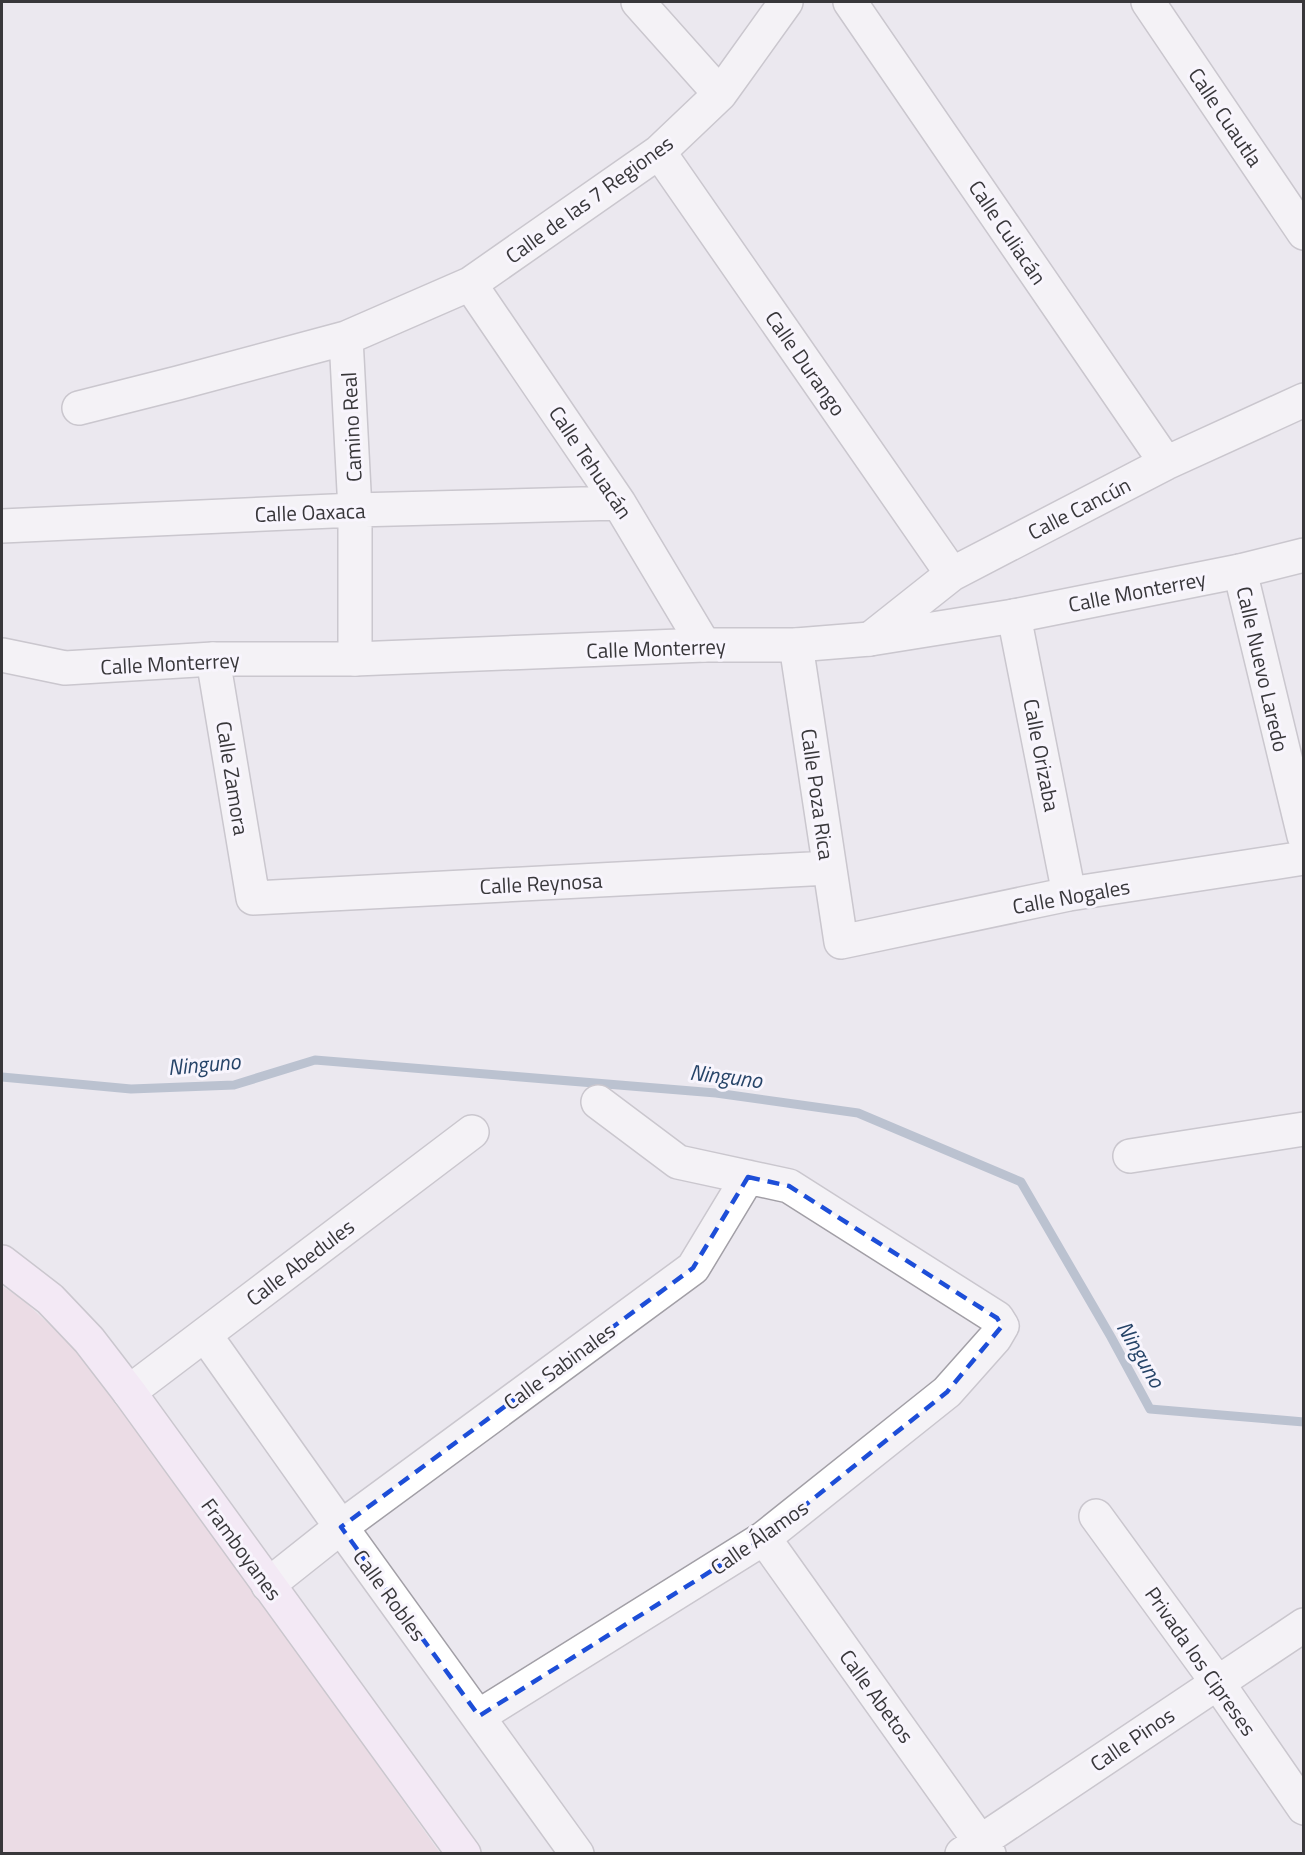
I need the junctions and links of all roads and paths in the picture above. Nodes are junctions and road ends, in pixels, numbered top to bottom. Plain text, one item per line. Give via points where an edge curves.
1 (638, 2) edge
2 (786, 2) edge
3 (850, 2) edge
4 (1148, 2) edge
5 (720, 94) junction
6 (659, 152) junction
7 (1304, 232) edge
8 (470, 284) junction
9 (346, 338) junction
10 (1304, 400) edge
11 (79, 408) dead end
12 (1166, 463) junction
13 (620, 503) junction
14 (355, 510) junction
15 (2, 526) edge
16 (1304, 555) edge
17 (1240, 571) junction
18 (952, 574) junction
19 (1014, 616) junction
20 (870, 639) junction
21 (704, 645) junction
22 (796, 645) junction
23 (2, 656) edge
24 (213, 659) junction
25 (354, 659) junction
26 (1304, 837) edge
27 (1304, 858) edge
28 (829, 868) junction
29 (1069, 894) junction
30 (253, 898) joint
31 (841, 942) joint
32 (598, 1102) dead end
33 (1304, 1129) edge
34 (472, 1132) dead end
35 (1130, 1156) dead end
36 (748, 1177) junction
37 (2, 1262) edge
38 (205, 1335) junction
39 (129, 1392) junction
40 (1096, 1516) dead end
41 (341, 1527) junction
42 (764, 1538) junction
43 (268, 1585) junction
44 (1304, 1625) edge
45 (1217, 1682) junction
46 (479, 1716) junction
47 (1304, 1808) edge
48 (977, 1849) edge
49 (464, 1854) edge
50 (577, 1854) edge

1 - 5 street
2 - 5 street, Calle de las 7 Regiones
3 - 12 street, Calle Culiacán
4 - 7 street, Calle Cuautla
5 - 6 street, Calle de las 7 Regiones
6 - 8 street, Calle de las 7 Regiones
6 - 18 street, Calle Durango
8 - 9 street, Calle de las 7 Regiones
8 - 13 street, Calle Tehuacán
9 - 11 street, Calle de las 7 Regiones
9 - 14 street, Camino Real
10 - 12 street, Calle Cancún
12 - 18 street, Calle Cancún
13 - 14 street, Calle Oaxaca
13 - 21 street, Calle Tehuacán
14 - 15 street, Calle Oaxaca
14 - 25 street, Camino Real
16 - 17 street, Calle Monterrey
17 - 19 street, Calle Monterrey
17 - 26 street, Calle Nuevo Laredo
18 - 20 street, Calle Cancún
19 - 20 street, Calle Monterrey
19 - 29 street, Calle Orizaba
20 - 22 street, Calle Monterrey
21 - 22 street, Calle Monterrey
21 - 25 street, Calle Monterrey
22 - 28 street, Calle Poza Rica
23 - 24 street, Calle Monterrey via 65,668
24 - 25 street, Calle Monterrey
24 - 30 street, Calle Zamora
27 - 29 street, Calle Nogales
28 - 30 street, Calle Reynosa
28 - 31 street, Calle Poza Rica
29 - 31 street, Calle Nogales
32 - 36 street via 678,1162
33 - 35 street
34 - 38 street, Calle Abedules
36 - 41 street, Calle Sabinales via 693,1268
36 - 42 street, Calle Álamos via 789,1186 997,1318 1002,1326 947,1392
37 - 39 main road, Framboyanes via 50,1299 89,1340
38 - 39 street, Calle Abedules
38 - 41 street, Calle Robles
39 - 43 main road, Framboyanes
40 - 45 street, Privada los Cipreses
41 - 43 street, Calle Sabinales
41 - 46 street, Calle Robles
42 - 46 street, Calle Álamos
42 - 48 street, Calle Abetos
43 - 49 main road, Framboyanes
44 - 45 street, Calle Pinos
45 - 47 street, Privada los Cipreses
45 - 48 street, Calle Pinos
46 - 50 street, Calle Robles

